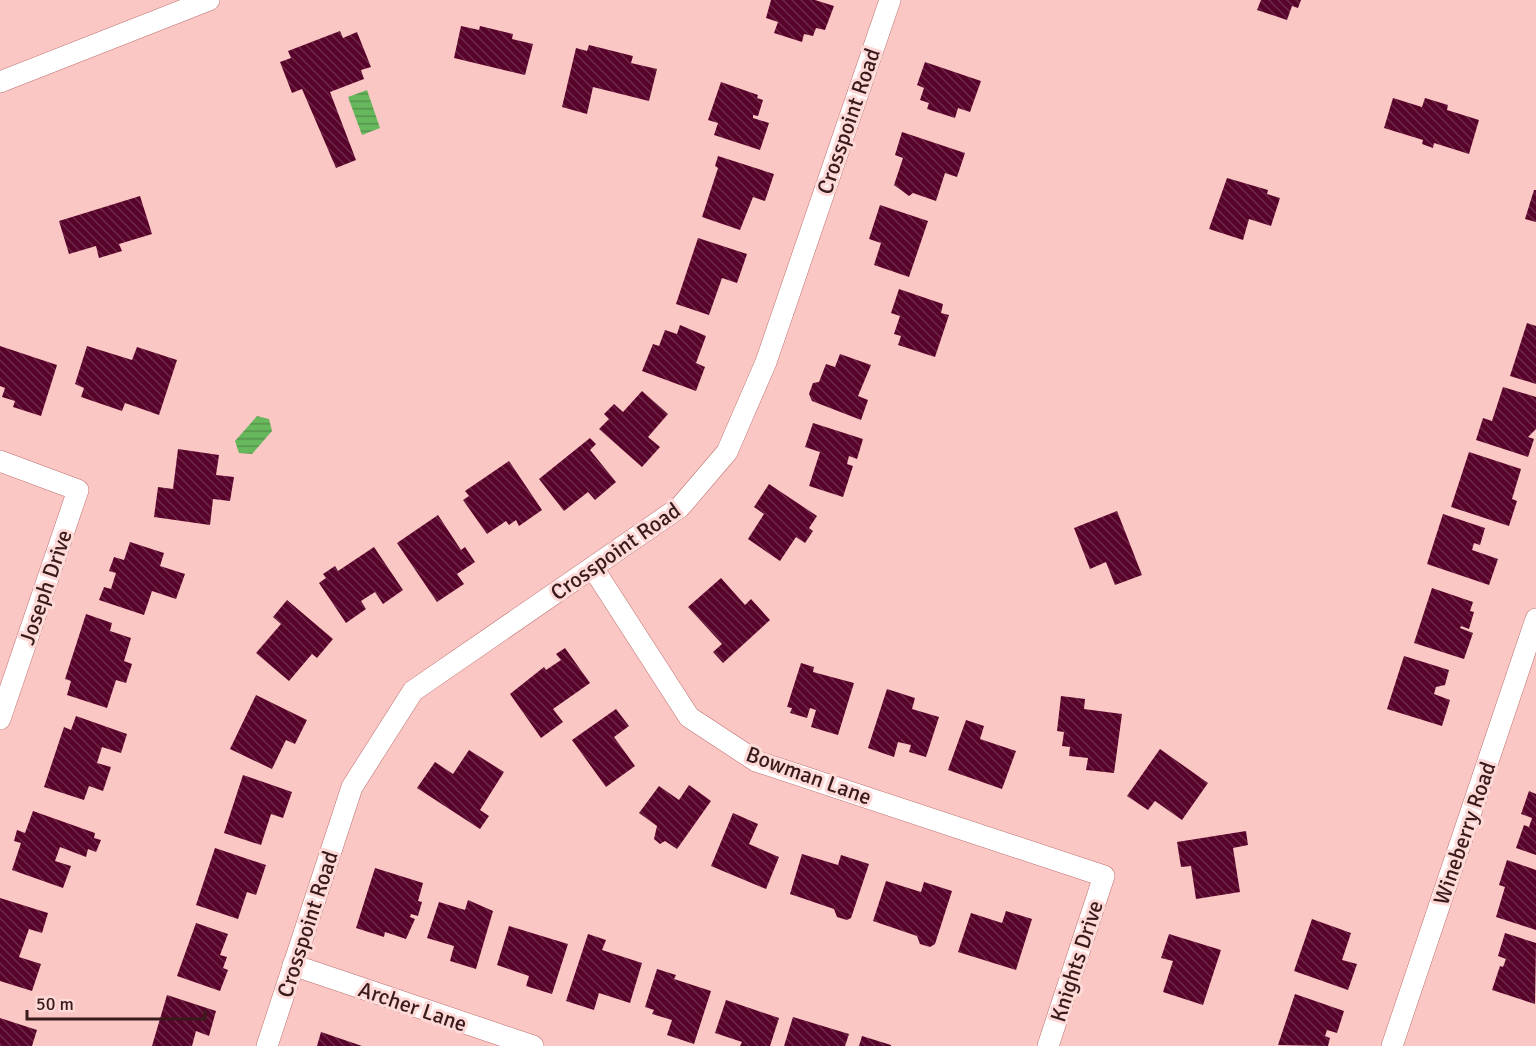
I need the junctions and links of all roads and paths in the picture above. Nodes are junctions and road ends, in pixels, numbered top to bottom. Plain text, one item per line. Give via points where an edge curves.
1 (209, 0) edge
2 (890, 0) edge
3 (0, 82) edge
4 (0, 461) edge
5 (593, 568) junction
6 (1536, 619) edge
7 (0, 719) edge
8 (1104, 876) joint
9 (293, 965) junction
10 (267, 1046) edge
11 (533, 1046) edge
12 (1048, 1046) edge
13 (1392, 1046) edge

1 - 3 street
2 - 5 street, Crosspoint Road via 766,363 727,452 680,507
4 - 7 street, Joseph Drive via 78,490
5 - 8 street, Bowman Lane via 689,717 756,761
5 - 9 street, Crosspoint Road via 413,691 352,787
6 - 13 street, Wineberry Road
8 - 12 street, Knights Drive
9 - 10 street, Crosspoint Road
9 - 11 street, Archer Lane

